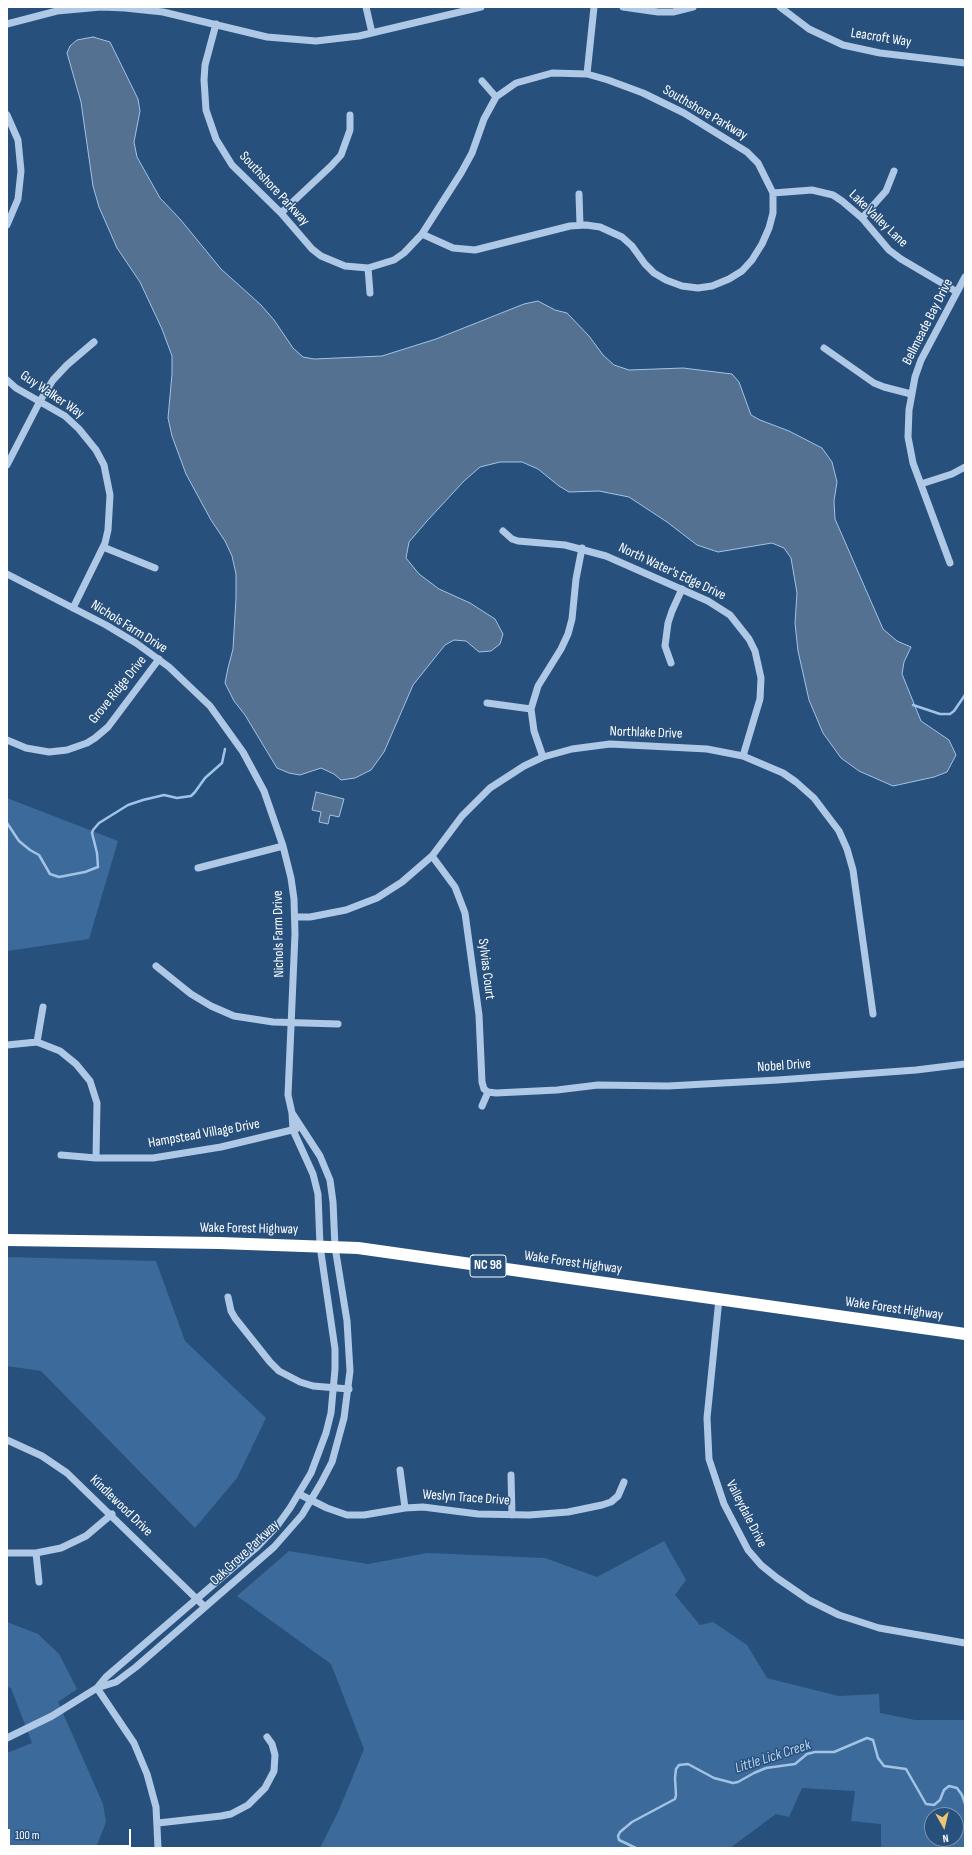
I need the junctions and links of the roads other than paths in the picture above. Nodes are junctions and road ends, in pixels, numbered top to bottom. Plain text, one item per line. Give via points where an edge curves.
1 (366, 7) edge
2 (481, 7) edge
3 (594, 7) edge
4 (623, 7) edge
5 (693, 7) edge
6 (780, 7) edge
7 (7, 24) edge
8 (216, 24) junction
9 (372, 33) junction
10 (965, 63) edge
11 (587, 74) junction
12 (482, 81) dead end
13 (496, 97) junction
14 (7, 115) edge
15 (350, 115) dead end
16 (894, 171) dead end
17 (773, 193) junction
18 (579, 194) dead end
19 (281, 213) junction
20 (862, 218) junction
21 (7, 224) edge
22 (580, 225) junction
23 (422, 234) junction
24 (368, 268) junction
25 (965, 277) edge
26 (957, 292) junction
27 (370, 293) dead end
28 (94, 342) dead end
29 (824, 348) dead end
30 (7, 380) edge
31 (911, 394) junction
32 (40, 401) junction
33 (7, 465) edge
34 (965, 467) edge
35 (921, 484) junction
36 (503, 531) dead end
37 (103, 547) junction
38 (582, 548) junction
39 (950, 562) dead end
40 (155, 568) dead end
41 (7, 574) edge
42 (682, 589) junction
43 (73, 608) junction
44 (159, 659) junction
45 (671, 663) dead end
46 (487, 703) dead end
47 (531, 709) junction
48 (7, 740) edge
49 (743, 756) junction
50 (542, 758) junction
51 (283, 846) junction
52 (432, 856) junction
53 (198, 868) dead end
54 (295, 917) junction
55 (156, 966) dead end
56 (43, 1007) dead end
57 (872, 1014) dead end
58 (291, 1024) junction
59 (338, 1024) dead end
60 (37, 1042) junction
61 (7, 1045) edge
62 (965, 1064) edge
63 (488, 1092) junction
64 (482, 1106) dead end
65 (292, 1113) junction
66 (301, 1126) junction
67 (293, 1130) junction
68 (62, 1155) dead end
69 (96, 1158) junction
70 (7, 1240) edge
71 (320, 1246) junction
72 (335, 1247) junction
73 (228, 1297) dead end
74 (719, 1299) junction
75 (965, 1334) edge
76 (333, 1387) junction
77 (349, 1389) junction
78 (7, 1440) edge
79 (400, 1470) dead end
80 (511, 1475) dead end
81 (624, 1482) dead end
82 (299, 1494) junction
83 (312, 1500) junction
84 (405, 1508) junction
85 (112, 1514) junction
86 (512, 1515) junction
87 (7, 1553) edge
88 (36, 1553) junction
89 (39, 1582) dead end
90 (198, 1598) junction
91 (205, 1607) junction
92 (965, 1643) edge
93 (97, 1688) junction
94 (267, 1737) dead end
95 (7, 1738) edge
96 (158, 1823) junction
97 (158, 1848) edge

1 - 9 street
2 - 9 street
3 - 11 street
4 - 5 street via 658,12 673,12
6 - 10 street, Leacroft Way via 809,29 843,45 880,53
7 - 8 street via 57,11 101,7 163,12
8 - 9 street via 267,37 296,40 338,40
8 - 19 street, Southshore Parkway via 205,65 204,80 210,126 232,165
11 - 13 street, Southshore Parkway via 552,73 532,78 516,83
11 - 17 street, Southshore Parkway via 627,86 649,96 735,143 758,163
12 - 13 street
13 - 23 street, Southshore Parkway via 484,119 472,153
14 - 21 street via 18,140 21,171 18,198
15 - 19 street via 350,130 341,155
16 - 20 street via 886,191
17 - 20 street, Lake Valley Lane via 822,191 842,201
17 - 22 street, Southshore Parkway via 773,213 769,228 752,260 742,271 712,286 682,286 666,280 654,273 622,237 600,227
18 - 22 street
19 - 24 street, Southshore Parkway via 321,256 345,266
20 - 26 street, Lake Valley Lane via 901,260
22 - 23 street, Southshore Parkway via 474,250 453,248
23 - 24 street, Southshore Parkway via 394,260
24 - 27 street
25 - 26 street, Bellmeade Bay Drive
26 - 31 street, Bellmeade Bay Drive via 920,360
28 - 32 street via 53,380
29 - 31 street via 874,383
30 - 32 street, Guy Walker Way
31 - 35 street, Bellmeade Bay Drive via 908,437 913,463
32 - 33 street
32 - 37 street, Guy Walker Way via 79,428 104,465 111,505
34 - 35 street
35 - 39 street, Bellmeade Bay Drive
36 - 38 street, North Water's Edge Drive via 518,541
37 - 40 street
37 - 43 street, Guy Walker Way
38 - 42 street, North Water's Edge Drive
38 - 47 street via 568,634 538,686
41 - 43 street, Nichols Farm Drive
42 - 45 street via 668,623 665,646
42 - 49 street, North Water's Edge Drive via 730,615 755,651 761,678 760,699
43 - 44 street, Nichols Farm Drive via 136,643
44 - 48 street, Grove Ridge Drive via 108,727 87,743 67,750 49,752 26,748
44 - 51 street, Nichols Farm Drive via 210,706 252,766 264,791
46 - 47 street
47 - 50 street
49 - 50 street, Northlake Drive via 707,749 610,744 572,749
49 - 57 street, Northlake Drive via 770,766 796,782 824,809 841,835 850,858 855,884
50 - 52 street, Northlake Drive via 524,766 490,788 462,816
51 - 53 street
51 - 54 street, Nichols Farm Drive via 291,878
52 - 54 street, Northlake Drive via 402,882 377,898 330,914
52 - 63 street, Sylvias Court via 455,887 465,913 479,1015 482,1082
54 - 58 street, Nichols Farm Drive
55 - 58 street via 191,994 221,1011 245,1019
56 - 60 street
58 - 59 street
58 - 65 street, Nichols Farm Drive via 288,1089
60 - 61 street
60 - 69 street via 60,1050 90,1081 97,1103
62 - 63 street, Nobel Drive via 778,1080 668,1086 586,1085 557,1090
63 - 64 street
65 - 66 street, Nichols Farm Drive
65 - 67 street, Nichols Farm Drive
66 - 67 street, Hampstead Village Drive
66 - 72 street, Nichols Farm Drive via 320,1156 330,1180
67 - 69 street, Hampstead Village Drive via 221,1147 153,1158
67 - 71 street, Nichols Farm Drive via 316,1184 320,1211
68 - 69 street, Hampstead Village Drive
70 - 71 highway, Wake Forest Highway / NC 98
71 - 72 highway, Wake Forest Highway / NC 98
71 - 76 street, Oak Grove Parkway via 335,1349
72 - 74 highway, Wake Forest Highway / NC 98 via 401,1253
72 - 77 street, Oak Grove Parkway via 349,1341
73 - 76 street via 235,1318 279,1371 313,1386
74 - 75 highway, Wake Forest Highway / NC 98
74 - 92 street, Valleydale Drive via 707,1418 709,1459 724,1504 748,1550 776,1578 839,1616 879,1628
76 - 77 street
76 - 82 street, Oak Grove Parkway via 326,1433 311,1473
77 - 83 street, Oak Grove Parkway via 332,1462
78 - 85 street, Kindlewood Drive via 57,1466
79 - 84 street
80 - 86 street
81 - 86 street, Weslyn Trace Drive via 618,1496 602,1505 547,1514
82 - 83 street, Weslyn Trace Drive
82 - 90 street, Oak Grove Parkway via 277,1526 257,1547
83 - 84 street, Weslyn Trace Drive via 347,1515 364,1515
83 - 91 street, Oak Grove Parkway via 274,1547
84 - 86 street, Weslyn Trace Drive via 432,1507 478,1514
85 - 88 street via 73,1544
85 - 90 street, Kindlewood Drive
87 - 88 street
88 - 89 street
90 - 91 street, Kindlewood Drive
90 - 93 street, Oak Grove Parkway via 106,1676
91 - 93 street, Oak Grove Parkway via 116,1682
93 - 95 street, Oak Grove Parkway via 52,1716
93 - 96 street via 126,1730 141,1758 153,1793
94 - 96 street via 276,1755 274,1771 265,1788 248,1805 221,1816
96 - 97 street

